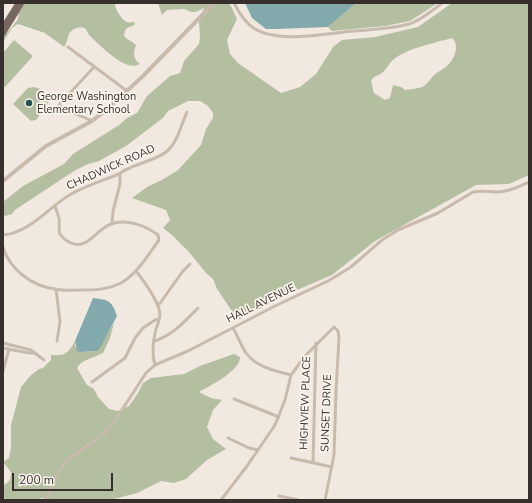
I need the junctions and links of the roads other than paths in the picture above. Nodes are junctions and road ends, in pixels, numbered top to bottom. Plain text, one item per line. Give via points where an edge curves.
1 (18, 3) edge
2 (22, 3) edge
3 (214, 3) edge
4 (234, 3) edge
5 (442, 3) edge
6 (3, 27) edge
7 (3, 34) edge
8 (68, 47) dead end
9 (94, 67) junction
10 (127, 92) junction
11 (187, 112) dead end
12 (92, 121) junction
13 (120, 173) junction
14 (3, 181) edge
15 (529, 182) edge
16 (55, 206) junction
17 (112, 224) junction
18 (3, 235) edge
19 (3, 247) edge
20 (190, 264) dead end
21 (136, 271) junction
22 (56, 290) junction
23 (158, 306) junction
24 (198, 308) dead end
25 (159, 319) junction
26 (233, 328) junction
27 (56, 341) dead end
28 (154, 341) junction
29 (3, 343) edge
30 (316, 343) junction
31 (3, 348) edge
32 (9, 349) junction
33 (34, 353) junction
34 (44, 360) dead end
35 (155, 365) junction
36 (3, 371) edge
37 (291, 375) junction
38 (92, 382) dead end
39 (234, 399) dead end
40 (279, 417) junction
41 (228, 438) dead end
42 (258, 450) junction
43 (291, 458) dead end
44 (313, 462) junction
45 (332, 467) junction
46 (279, 496) dead end
47 (45, 500) edge
48 (221, 500) edge
49 (298, 500) edge
50 (326, 500) edge

1 - 6 main road
2 - 7 main road
3 - 10 street
4 - 5 street via 245,20 255,29 267,34 287,36 396,27 416,21
8 - 9 street
9 - 10 street
9 - 12 street via 59,105
10 - 12 street
11 - 13 street, CHADWICK ROAD via 178,135 168,150
12 - 14 street via 46,146
13 - 16 street, CHADWICK ROAD via 72,193
13 - 17 street via 120,184 112,211
15 - 26 street, HALL AVENUE via 504,191 473,192 438,213 398,230 382,240 351,267 328,281
16 - 17 street via 59,218 59,231 65,240 73,244 87,242
16 - 18 street, CHADWICK ROAD via 31,224
17 - 21 street via 137,224 158,235 158,240
19 - 22 street via 13,265 28,280
20 - 23 street
21 - 22 street via 121,283 105,289
21 - 23 street
22 - 27 street via 60,322
23 - 25 street
24 - 28 street via 170,334
25 - 28 street
25 - 38 street via 143,328 125,358
26 - 35 street, HALL AVENUE
26 - 37 street via 243,349 252,359 267,368
28 - 35 street via 152,354
29 - 33 street
30 - 37 street
30 - 44 street, HIGHVIEW PLACE
30 - 45 street, SUNSET DRIVE via 333,328 338,331
31 - 32 street
32 - 33 street
32 - 36 street
33 - 34 street
35 - 47 street, HALL AVENUE via 146,373 112,425 98,439 66,461
37 - 40 street
39 - 40 street
40 - 42 street
41 - 42 street
42 - 48 street
43 - 44 street
44 - 45 street
45 - 50 street, SUNSET DRIVE
46 - 49 street

